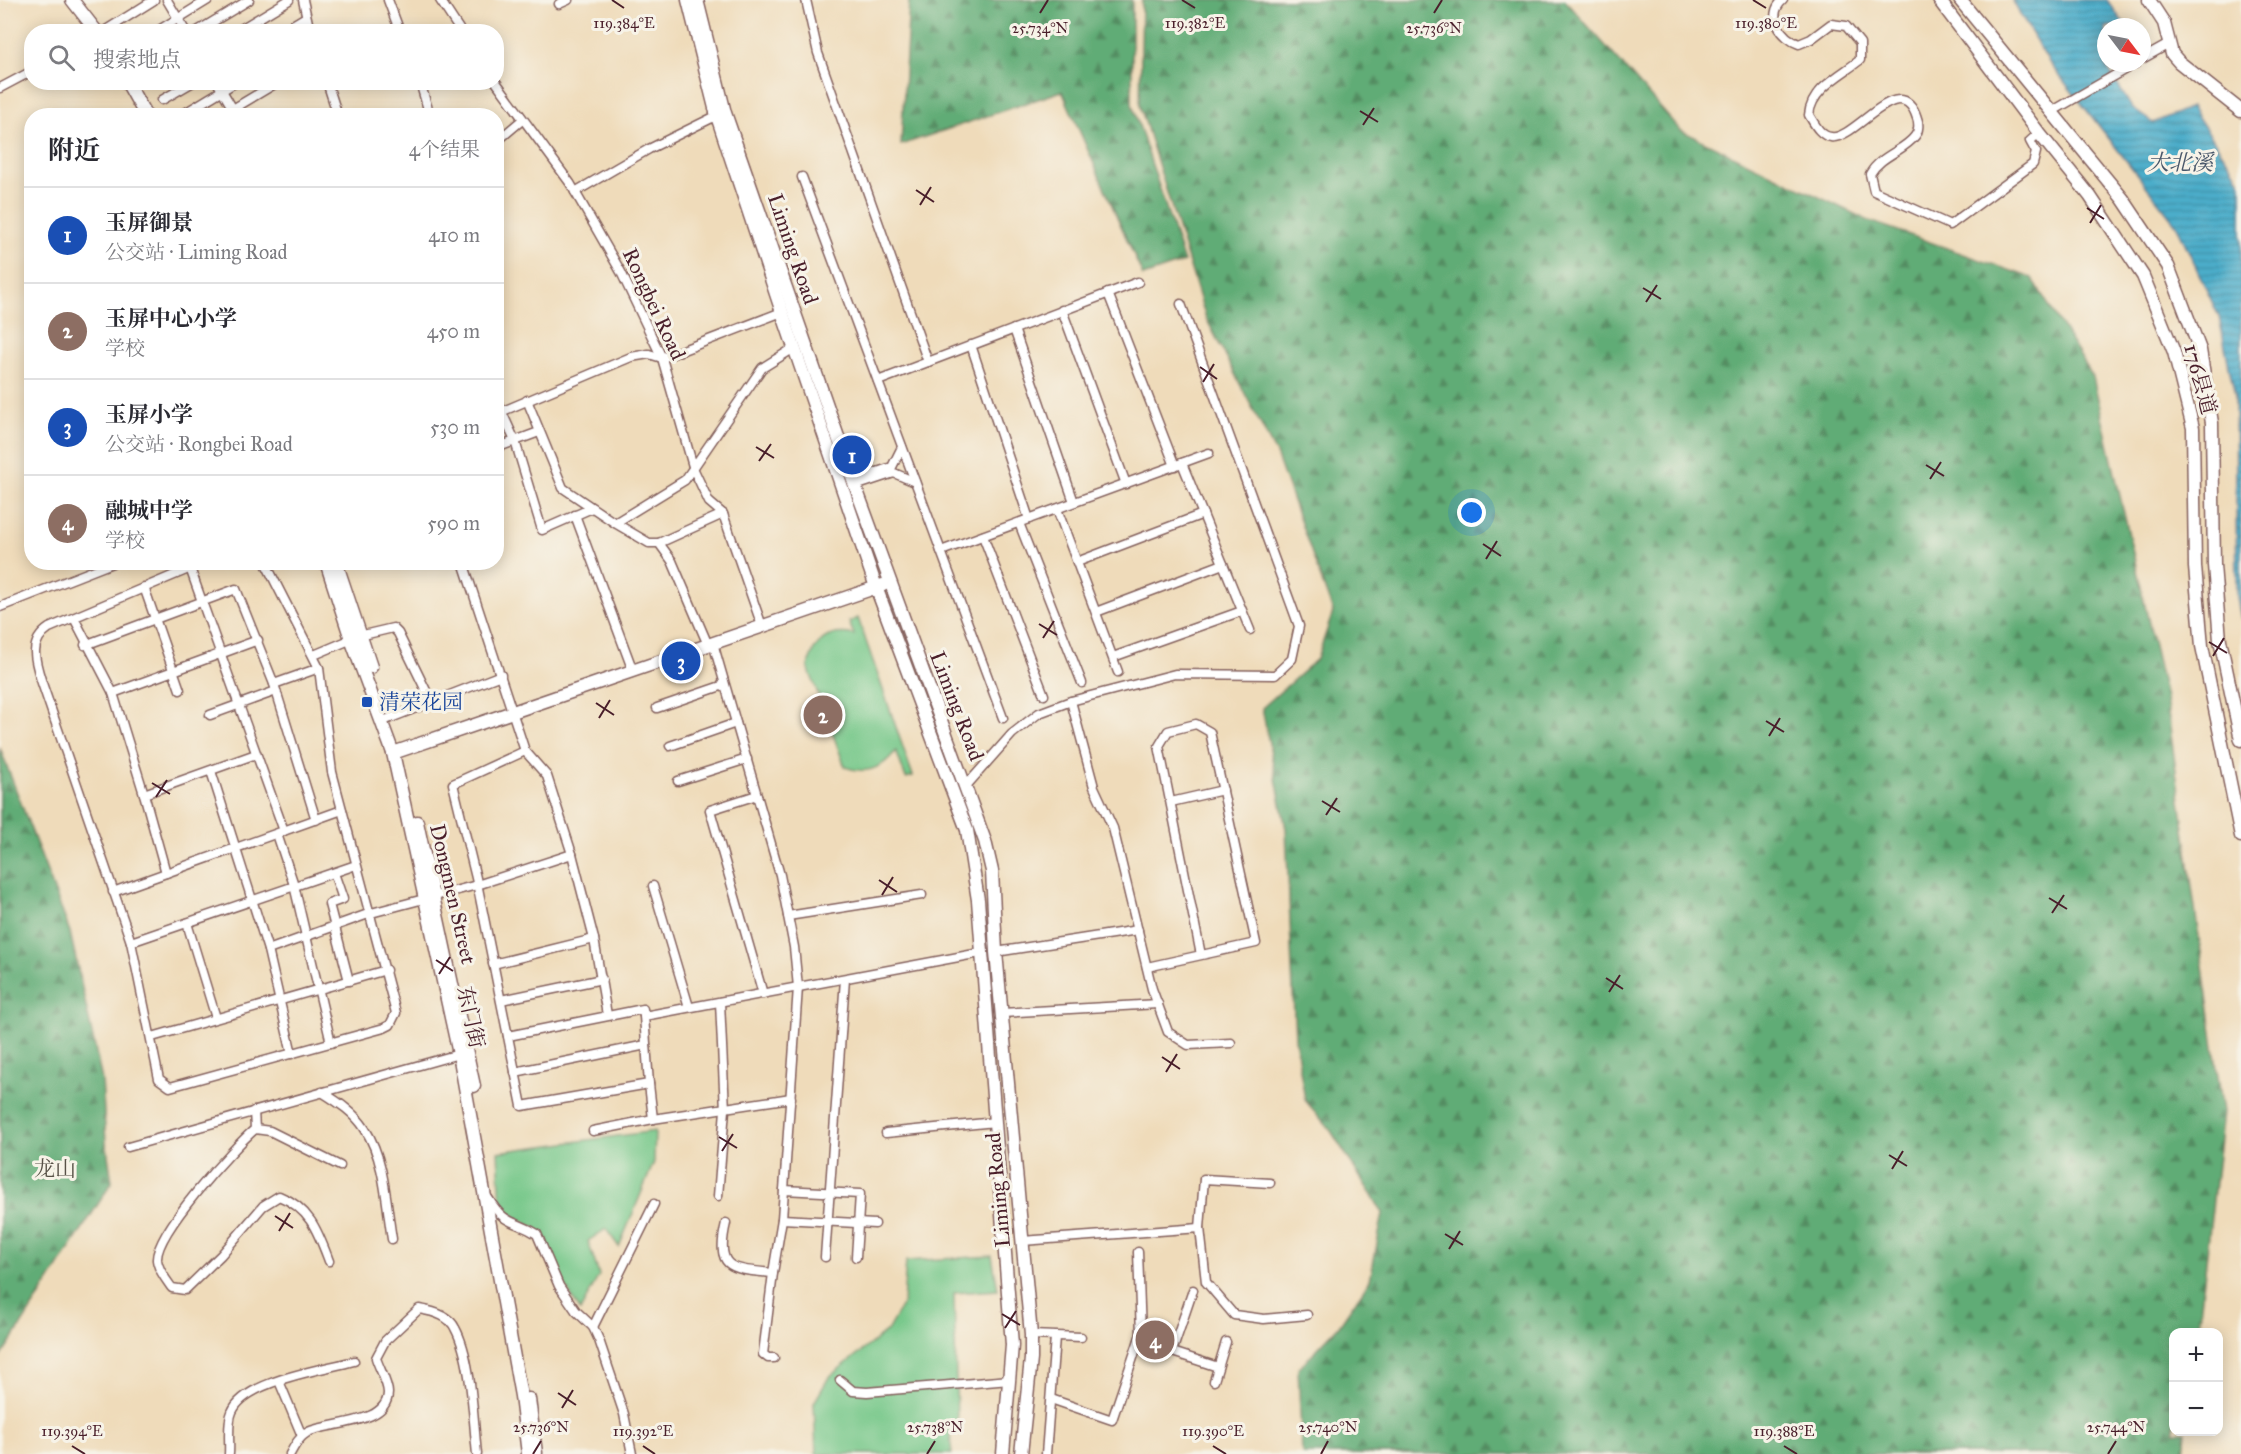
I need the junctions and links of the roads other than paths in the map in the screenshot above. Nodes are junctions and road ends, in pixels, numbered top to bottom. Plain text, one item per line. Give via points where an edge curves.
1 (72, 0) edge
2 (82, 0) edge
3 (154, 0) edge
4 (167, 0) edge
5 (208, 0) edge
6 (249, 0) edge
7 (289, 0) edge
8 (303, 0) edge
9 (388, 0) edge
10 (440, 0) edge
11 (568, 0) edge
12 (688, 0) edge
13 (697, 0) edge
14 (806, 0) edge
15 (1783, 0) edge
16 (1939, 0) edge
17 (1960, 0) edge
18 (2149, 0) edge
19 (559, 4) dead end
20 (306, 17) junction
21 (178, 18) junction
22 (97, 24) edge
23 (99, 24) edge
24 (115, 24) edge
25 (169, 24) edge
26 (181, 24) edge
27 (209, 24) edge
28 (249, 24) edge
29 (294, 24) edge
30 (308, 24) edge
31 (397, 24) edge
32 (456, 24) edge
33 (2169, 44) junction
34 (2151, 54) edge
35 (2120, 72) edge
36 (24, 75) edge
37 (0, 88) edge
38 (131, 90) edge
39 (140, 90) edge
40 (179, 90) edge
41 (216, 90) edge
42 (222, 90) edge
43 (267, 90) edge
44 (330, 90) edge
45 (422, 90) edge
46 (501, 90) edge
47 (162, 100) dead end
48 (142, 108) edge
49 (150, 108) edge
50 (191, 108) edge
51 (232, 108) edge
52 (242, 108) edge
53 (335, 108) edge
54 (428, 108) edge
55 (2241, 111) edge
56 (2051, 112) junction
57 (721, 114) junction
58 (522, 120) junction
59 (2039, 133) junction
60 (504, 135) edge
61 (802, 177) dead end
62 (575, 192) junction
63 (1138, 282) dead end
64 (1108, 293) junction
65 (1181, 304) dead end
66 (1062, 310) junction
67 (782, 312) junction
68 (1014, 329) junction
69 (971, 345) junction
70 (794, 348) junction
71 (662, 358) junction
72 (928, 362) junction
73 (878, 381) junction
74 (528, 400) junction
75 (504, 411) edge
76 (504, 422) edge
77 (539, 432) junction
78 (515, 441) junction
79 (504, 445) edge
80 (902, 447) junction
81 (1209, 453) dead end
82 (1179, 464) junction
83 (693, 470) junction
84 (915, 482) junction
85 (854, 483) junction
86 (1126, 484) junction
87 (1074, 502) junction
88 (592, 508) junction
89 (1057, 509) junction
90 (723, 514) junction
91 (1203, 514) junction
92 (575, 516) junction
93 (1029, 519) junction
94 (615, 523) junction
95 (1019, 523) junction
96 (983, 536) junction
97 (659, 543) junction
98 (941, 551) junction
99 (1077, 562) junction
100 (1223, 564) junction
101 (95, 570) edge
102 (185, 570) edge
103 (191, 570) edge
104 (270, 570) edge
105 (329, 570) edge
106 (338, 570) edge
107 (466, 570) edge
108 (890, 583) junction
109 (144, 587) junction
110 (876, 587) junction
111 (202, 601) junction
112 (0, 607) edge
113 (1242, 611) junction
114 (1096, 612) junction
115 (74, 618) junction
116 (157, 618) junction
117 (762, 626) junction
118 (1250, 630) dead end
119 (355, 637) junction
120 (258, 640) junction
121 (710, 644) junction
122 (85, 645) junction
123 (220, 653) junction
124 (314, 655) junction
125 (1113, 657) junction
126 (319, 668) junction
127 (173, 671) junction
128 (633, 671) junction
129 (1118, 672) dead end
130 (501, 675) junction
131 (1082, 683) dead end
132 (724, 685) junction
133 (275, 688) junction
134 (180, 690) dead end
135 (112, 693) junction
136 (1044, 694) dead end
137 (1071, 701) junction
138 (431, 702) junction
139 (239, 704) junction
140 (657, 708) dead end
141 (513, 712) junction
142 (210, 715) dead end
143 (1002, 718) dead end
144 (386, 719) junction
145 (736, 723) junction
146 (2241, 740) edge
147 (670, 746) dead end
148 (525, 751) junction
149 (397, 752) junction
150 (256, 754) junction
151 (747, 759) junction
152 (211, 771) junction
153 (678, 781) dead end
154 (966, 786) junction
155 (1223, 790) junction
156 (144, 794) junction
157 (757, 795) junction
158 (1171, 802) junction
159 (342, 810) junction
160 (316, 820) junction
161 (280, 833) junction
162 (2241, 836) edge
163 (237, 847) junction
164 (572, 854) junction
165 (356, 865) junction
166 (166, 873) junction
167 (334, 873) junction
168 (294, 885) junction
169 (477, 885) junction
170 (653, 886) dead end
171 (114, 892) junction
172 (430, 896) junction
173 (922, 896) dead end
174 (254, 900) junction
175 (371, 913) junction
176 (788, 916) junction
177 (187, 923) junction
178 (334, 926) junction
179 (1138, 930) junction
180 (305, 936) junction
181 (594, 939) junction
182 (131, 942) junction
183 (268, 950) junction
184 (996, 952) junction
185 (980, 953) junction
186 (1201, 955) junction
187 (493, 964) junction
188 (1147, 967) junction
189 (386, 970) junction
190 (845, 979) junction
191 (602, 980) junction
192 (349, 981) junction
193 (798, 987) junction
194 (317, 990) junction
195 (763, 994) junction
196 (501, 1000) junction
197 (278, 1001) junction
198 (720, 1002) junction
199 (1158, 1004) junction
200 (689, 1007) junction
201 (1002, 1013) junction
202 (607, 1015) junction
203 (644, 1016) junction
204 (216, 1018) junction
205 (508, 1036) junction
206 (152, 1037) junction
207 (332, 1043) junction
208 (1231, 1043) dead end
209 (646, 1045) junction
210 (292, 1054) junction
211 (459, 1054) junction
212 (515, 1072) junction
213 (649, 1084) junction
214 (322, 1092) junction
215 (791, 1098) junction
216 (254, 1111) junction
217 (653, 1119) junction
218 (995, 1122) junction
219 (255, 1129) junction
220 (593, 1131) dead end
221 (886, 1133) dead end
222 (128, 1147) dead end
223 (340, 1166) dead end
224 (1270, 1183) dead end
225 (784, 1190) junction
226 (829, 1192) junction
227 (486, 1195) junction
228 (718, 1196) dead end
229 (654, 1204) dead end
230 (496, 1211) junction
231 (782, 1219) junction
232 (827, 1222) junction
233 (726, 1223) dead end
234 (858, 1223) junction
235 (875, 1224) dead end
236 (1200, 1228) junction
237 (392, 1239) dead end
238 (1022, 1240) junction
239 (1138, 1252) dead end
240 (825, 1257) dead end
241 (856, 1257) dead end
242 (328, 1261) dead end
243 (773, 1273) junction
244 (1193, 1290) dead end
245 (1307, 1315) dead end
246 (593, 1327) junction
247 (1031, 1335) junction
248 (1055, 1337) junction
249 (1081, 1337) dead end
250 (1140, 1341) junction
251 (1226, 1342) dead end
252 (1172, 1352) junction
253 (774, 1358) dead end
254 (354, 1361) dead end
255 (1218, 1367) junction
256 (840, 1380) dead end
257 (1010, 1380) junction
258 (279, 1381) junction
259 (1214, 1382) dead end
260 (1051, 1399) junction
261 (302, 1436) junction
262 (229, 1454) edge
263 (290, 1454) edge
264 (477, 1454) edge
265 (528, 1454) edge
266 (537, 1454) edge
267 (632, 1454) edge
268 (1003, 1454) edge
269 (1021, 1454) edge
270 (1046, 1454) edge

1 - 22 street
2 - 23 street
3 - 24 street
4 - 21 street
5 - 21 street
6 - 27 street
7 - 28 street
8 - 20 street
9 - 31 street
10 - 32 street
11 - 19 street
12 - 57 street, Liming Road
13 - 57 street, Liming Road
14 - 72 street via 818,53
15 - 59 street via 1776,11 1777,23 1788,40 1799,44 1831,24 1846,26 1860,43 1860,60 1816,94 1810,104 1809,115 1822,134 1832,138 1845,134 1888,101 1907,104 1916,116 1916,136 1876,164 1870,174 1874,191 1950,225 2033,164 2036,152 2030,141
16 - 59 street, 176县道
17 - 56 street, 176县道
18 - 33 street via 2164,23
20 - 29 street
20 - 30 street
21 - 25 street
21 - 26 street
33 - 34 street
33 - 55 street via 2172,54 2187,70
35 - 56 street
36 - 37 street
38 - 48 street
39 - 49 street
40 - 47 street
41 - 50 street
42 - 51 street
43 - 52 street
44 - 53 street
45 - 54 street
46 - 58 street, Rongbei Road
56 - 146 street, 176县道 via 2124,199 2168,266 2200,350 2212,423 2214,565 2220,640
57 - 62 street via 649,149
57 - 67 street, Liming Road
57 - 85 street, Liming Road
58 - 60 street
58 - 62 street, Rongbei Road
59 - 162 street, 176县道 via 2090,196 2143,276 2174,352 2193,428 2195,567 2202,646
61 - 73 street
62 - 71 street, Rongbei Road via 621,272
63 - 64 street
64 - 66 street
64 - 82 street
65 - 137 street via 1299,626 1292,659 1275,675 1175,674
66 - 68 street
66 - 86 street
67 - 70 street, Liming Road
67 - 71 street
68 - 69 street
68 - 87 street
69 - 72 street
69 - 93 street
70 - 83 street via 762,368
70 - 110 street, Liming Road
71 - 74 street via 649,354 631,357
71 - 83 street, Rongbei Road
72 - 73 street
73 - 80 street
74 - 75 street
74 - 77 street
76 - 78 street
77 - 78 street
77 - 88 street via 563,488
78 - 79 street
78 - 92 street via 542,530
80 - 84 street
80 - 85 street via 892,467
81 - 82 street
82 - 86 street
82 - 91 street
83 - 90 street, Rongbei Road via 709,502
83 - 94 street via 686,480
84 - 85 street via 894,473
84 - 98 street
85 - 108 street, Liming Road
86 - 87 street
87 - 89 street
88 - 92 street
88 - 94 street
89 - 93 street
89 - 99 street
90 - 97 street
90 - 117 street, Rongbei Road
91 - 99 street
91 - 100 street
92 - 128 street
93 - 95 street
94 - 97 street via 649,543
95 - 96 street
95 - 131 street
96 - 98 street
96 - 136 street
97 - 121 street via 672,561
98 - 143 street
99 - 114 street
100 - 113 street
100 - 114 street
101 - 112 street
102 - 109 street
103 - 111 street
104 - 124 street
105 - 119 street, 东门街
106 - 119 street
107 - 130 street
108 - 110 street
108 - 154 street, Liming Road
109 - 115 street
109 - 116 street
110 - 117 street
110 - 185 street, Liming Road via 967,830 978,900
111 - 116 street
111 - 120 street via 236,589
111 - 123 street
113 - 118 street
113 - 125 street
114 - 125 street
115 - 122 street
115 - 171 street via 39,635 34,645 35,662
116 - 122 street
116 - 127 street
117 - 121 street
119 - 124 street
119 - 138 street via 393,628
119 - 144 street, 东门街
120 - 123 street
120 - 133 street
121 - 128 street
121 - 132 street
122 - 135 street
123 - 127 street
123 - 139 street
124 - 126 street
125 - 129 street
126 - 133 street
126 - 159 street via 332,772
127 - 134 street
127 - 135 street
128 - 141 street
130 - 138 street
130 - 141 street
132 - 140 street
132 - 145 street
133 - 139 street
133 - 160 street
135 - 156 street
137 - 154 street via 1039,712 1012,734
137 - 179 street via 1094,787 1113,828
138 - 144 street
139 - 142 street
139 - 150 street
141 - 148 street
141 - 149 street
144 - 149 street, 东门街
145 - 147 street
145 - 151 street
148 - 164 street via 547,776
148 - 169 street via 453,784
149 - 172 street, 东门街
150 - 152 street
150 - 161 street
151 - 153 street
151 - 157 street
152 - 156 street
152 - 163 street
154 - 184 street, Liming Road via 992,871
155 - 158 street
155 - 158 street via 1210,732 1196,724 1168,731 1160,746
155 - 186 street via 1256,944
156 - 166 street
157 - 176 street
157 - 195 street via 710,810
158 - 186 street
159 - 160 street
159 - 165 street
160 - 161 street
161 - 163 street
161 - 168 street
163 - 166 street
163 - 174 street
164 - 169 street
164 - 181 street
165 - 167 street
165 - 175 street
166 - 171 street
167 - 168 street
167 - 178 street via 342,899 329,904
168 - 174 street
168 - 180 street
169 - 172 street
169 - 187 street
170 - 200 street
171 - 182 street
172 - 175 street
172 - 211 street, 东门街
172 - 230 street, Dongmen Street via 468,1054
173 - 176 street
174 - 177 street
174 - 183 street
175 - 178 street
175 - 189 street
176 - 193 street
177 - 182 street
177 - 204 street
178 - 180 street
178 - 192 street
179 - 184 street
179 - 188 street
180 - 183 street
180 - 194 street
181 - 187 street
181 - 191 street
182 - 206 street
183 - 197 street
184 - 201 street, Liming Road
185 - 190 street
185 - 218 street, Liming Road
186 - 188 street
187 - 196 street
188 - 199 street
189 - 192 street
189 - 207 street via 394,1019 384,1028
190 - 193 street
190 - 226 street
191 - 196 street
191 - 202 street
192 - 194 street
193 - 195 street
193 - 215 street
194 - 197 street
194 - 207 street
195 - 198 street
196 - 205 street
197 - 204 street
197 - 210 street
198 - 200 street
198 - 228 street via 725,1110
199 - 201 street
199 - 208 street via 1168,1032 1188,1045
200 - 203 street
201 - 238 street, Liming Road
202 - 203 street via 643,1009
202 - 205 street
203 - 209 street
204 - 206 street
205 - 212 street
206 - 210 street via 159,1078 170,1087
207 - 210 street
209 - 212 street
209 - 213 street
211 - 214 street
211 - 227 street, 东门街
212 - 213 street via 522,1106
213 - 217 street
214 - 216 street
214 - 237 street via 346,1107 365,1128 376,1152
215 - 217 street
215 - 225 street
216 - 219 street
216 - 222 street
217 - 220 street
218 - 221 street
218 - 257 street, Liming Road via 1012,1345
219 - 223 street via 298,1143
219 - 242 street via 220,1166 159,1244 157,1261 165,1278 172,1288 185,1290 263,1206 279,1196 308,1215
224 - 236 street via 1204,1179
225 - 226 street
225 - 231 street
226 - 232 street
226 - 234 street via 860,1194
227 - 230 street
227 - 265 street, 东门街
229 - 246 street
230 - 246 street via 510,1223 537,1234 559,1286
230 - 266 street, Dongmen Street
231 - 232 street
231 - 243 street
232 - 234 street
232 - 240 street
233 - 243 street via 722,1253 727,1263
234 - 235 street
234 - 241 street
236 - 238 street
236 - 245 street via 1206,1282 1234,1315 1264,1319
238 - 247 street, Liming Road
239 - 250 street
243 - 253 street via 763,1354
244 - 252 street
246 - 267 street via 624,1414
247 - 248 street
247 - 269 street, Liming Road
248 - 249 street
248 - 260 street
250 - 252 street
250 - 260 street via 1112,1420
251 - 255 street
252 - 255 street
254 - 258 street
255 - 259 street
256 - 257 street via 853,1391 867,1392
257 - 268 street, Liming Road
258 - 261 street
258 - 262 street via 243,1397 231,1412
260 - 270 street
261 - 263 street
261 - 264 street via 378,1412 386,1403 388,1392 376,1358 385,1341 419,1309 445,1317 455,1327 469,1382

